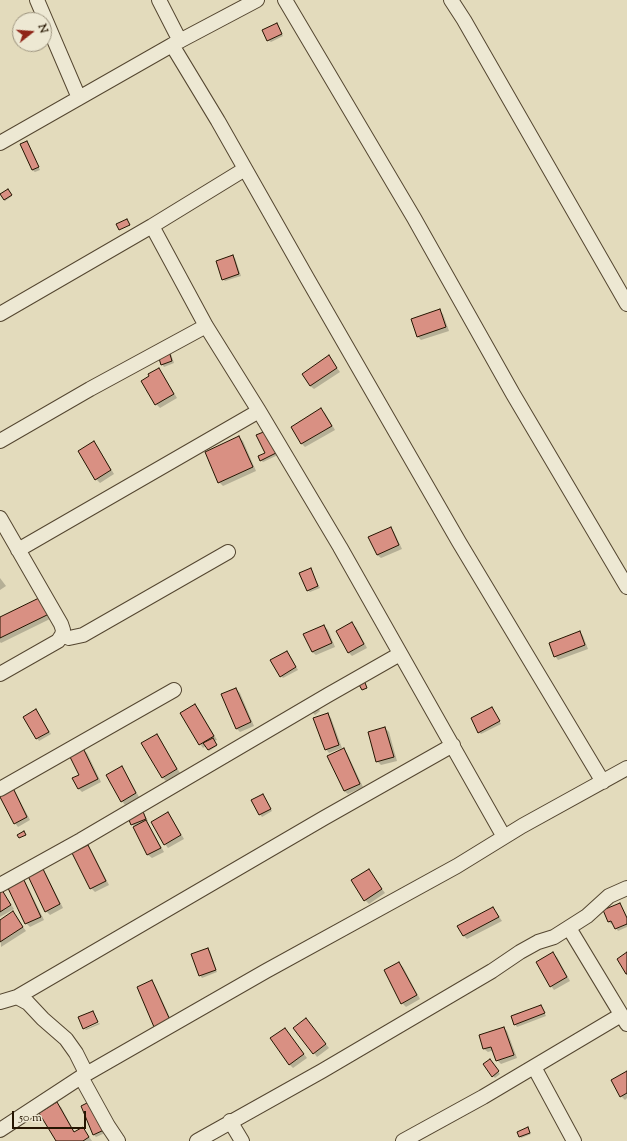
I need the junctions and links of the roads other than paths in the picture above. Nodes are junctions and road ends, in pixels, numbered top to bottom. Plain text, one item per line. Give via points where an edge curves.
1 (37, 0) edge
2 (159, 0) edge
3 (257, 0) edge
4 (285, 0) edge
5 (451, 0) edge
6 (176, 43) junction
7 (79, 98) junction
8 (0, 143) edge
9 (245, 169) junction
10 (152, 226) junction
11 (627, 304) edge
12 (0, 314) edge
13 (206, 326) junction
14 (259, 411) junction
15 (0, 441) edge
16 (0, 518) edge
17 (18, 550) junction
18 (228, 552) dead end
19 (627, 587) edge
20 (62, 636) junction
21 (400, 654) junction
22 (0, 674) edge
23 (174, 690) dead end
24 (452, 745) junction
25 (627, 768) edge
26 (603, 782) junction
27 (0, 789) edge
28 (504, 837) junction
29 (0, 885) edge
30 (627, 888) edge
31 (568, 928) junction
32 (18, 997) junction
33 (0, 1002) edge
34 (624, 1020) edge
35 (534, 1067) junction
36 (81, 1077) junction
37 (230, 1121) junction
38 (0, 1130) edge
39 (118, 1141) edge
40 (197, 1141) edge
41 (242, 1141) edge
42 (403, 1141) edge
43 (574, 1141) edge

1 - 7 street
2 - 6 street
3 - 6 street
4 - 19 street
5 - 11 street
6 - 7 street
6 - 9 street
7 - 8 street
9 - 10 street
9 - 26 street via 455,535
10 - 12 street
10 - 13 street
13 - 14 street
13 - 15 street
14 - 17 street
14 - 21 street
16 - 17 street
17 - 20 street via 61,624
18 - 20 street via 84,636
20 - 22 street via 58,641
21 - 24 street
21 - 29 street
23 - 27 street
24 - 28 street
24 - 32 street
25 - 26 street
26 - 28 street
28 - 36 street via 457,866
30 - 31 street via 609,896 587,916
31 - 34 street
31 - 37 street via 520,952 322,1071
32 - 33 street
32 - 36 street via 28,1003 66,1039 84,1069 84,1075
34 - 35 street
35 - 42 street
35 - 43 street
36 - 38 street
36 - 39 street
37 - 40 street
37 - 41 street

